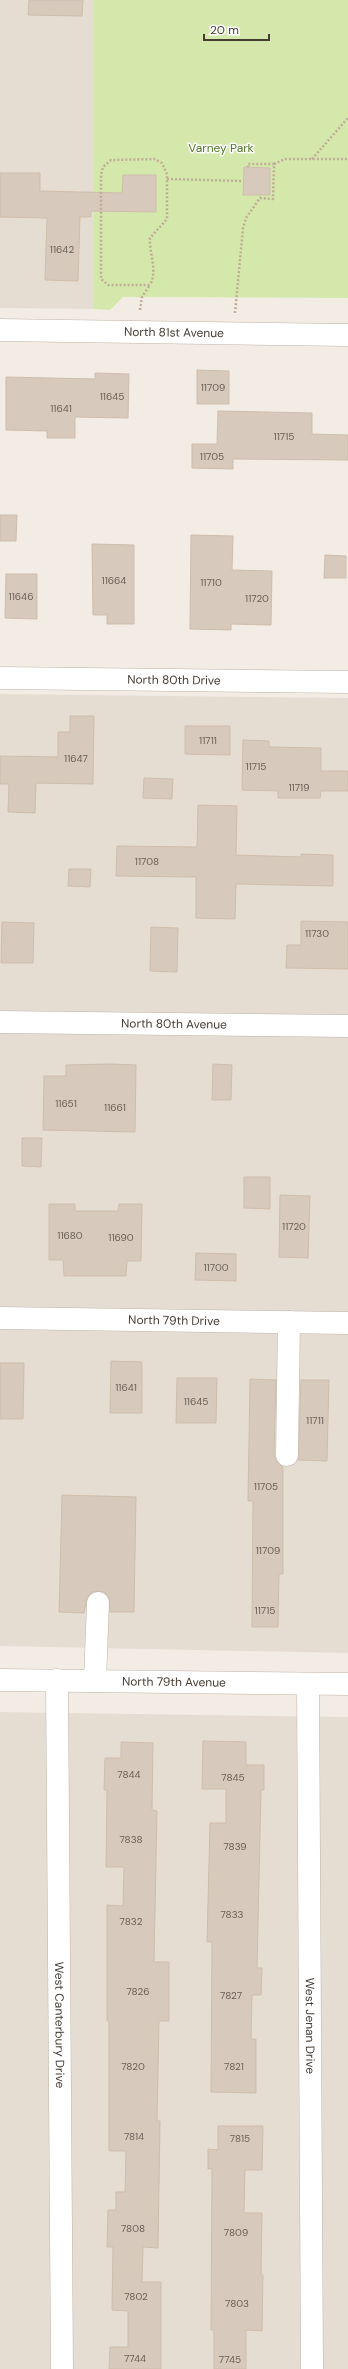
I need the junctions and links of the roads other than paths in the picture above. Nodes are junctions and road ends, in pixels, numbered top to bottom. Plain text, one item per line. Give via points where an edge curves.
1 (0, 330) edge
2 (348, 335) edge
3 (0, 678) edge
4 (348, 682) edge
5 (0, 1022) edge
6 (348, 1026) edge
7 (0, 1318) edge
8 (289, 1322) junction
9 (348, 1323) edge
10 (287, 1455) dead end
11 (98, 1603) dead end
12 (0, 1680) edge
13 (57, 1680) junction
14 (95, 1680) junction
15 (308, 1684) junction
16 (348, 1684) edge
17 (62, 2369) edge
18 (312, 2369) edge

1 - 2 street, North 81st Avenue
3 - 4 street, North 80th Drive
5 - 6 street, North 80th Avenue
7 - 8 street, North 79th Drive
8 - 9 street, North 79th Drive
8 - 10 street
11 - 14 street
12 - 13 street, North 79th Avenue
13 - 14 street, North 79th Avenue
13 - 17 street, West Canterbury Drive
14 - 15 street, North 79th Avenue
15 - 16 street, North 79th Avenue
15 - 18 street, West Jenan Drive

